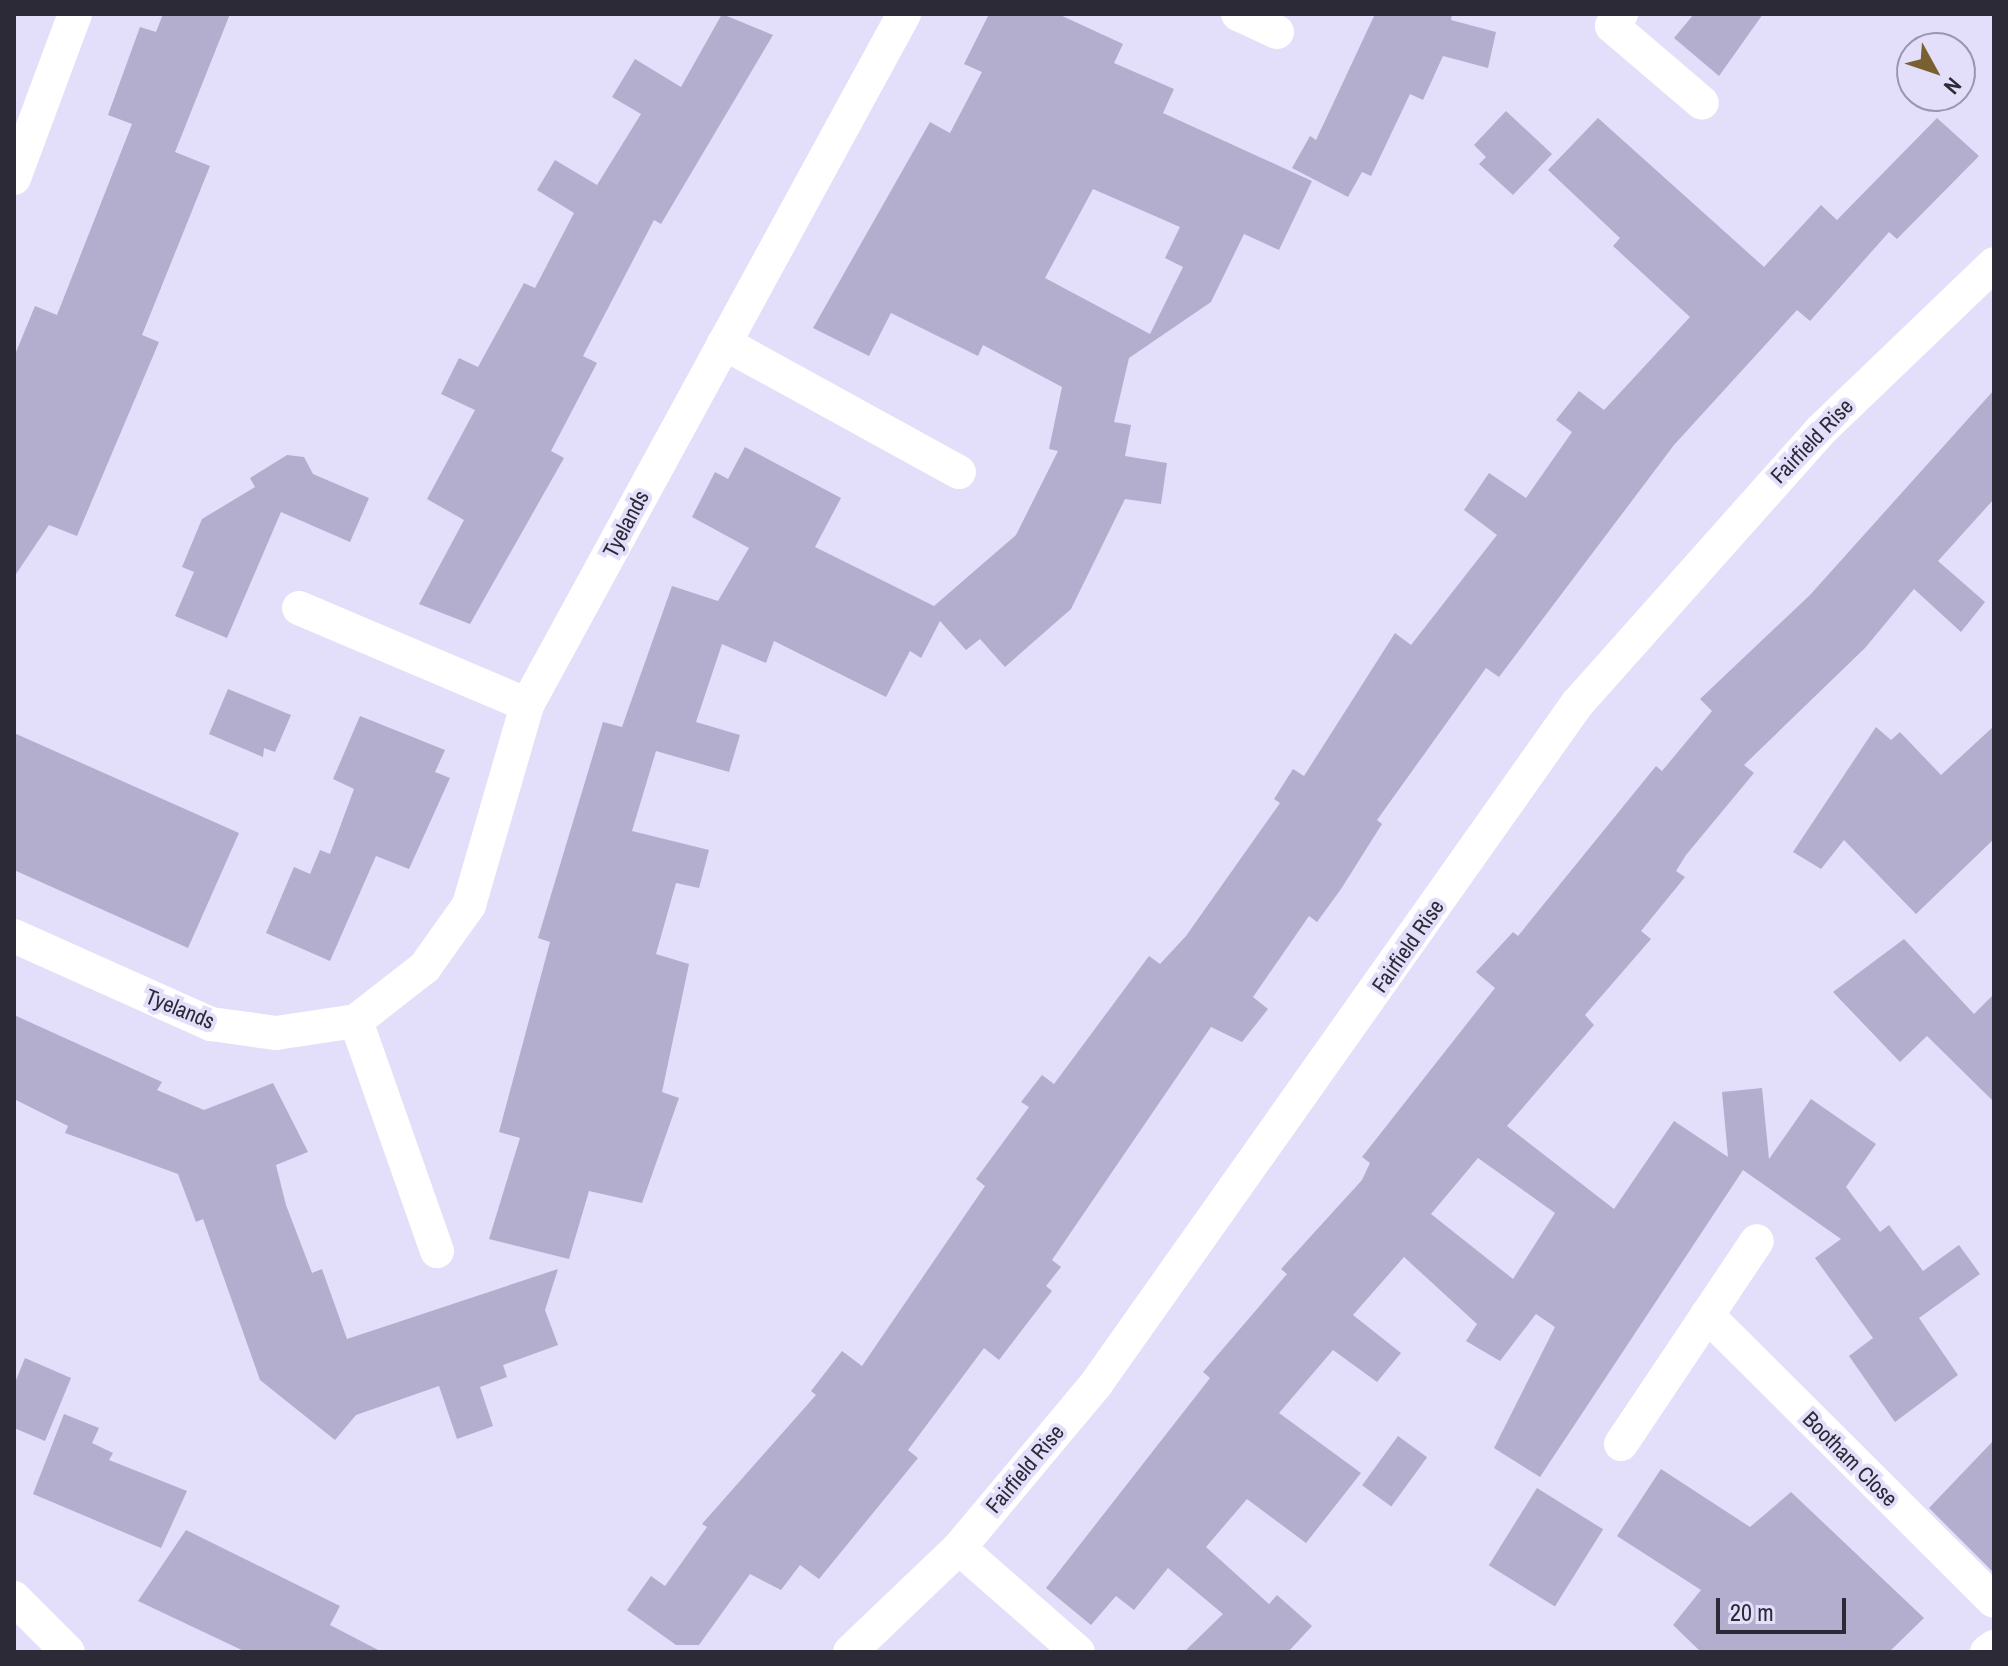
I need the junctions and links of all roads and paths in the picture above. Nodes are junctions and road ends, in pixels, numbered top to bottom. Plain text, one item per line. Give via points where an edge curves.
1 (75, 14) edge
2 (904, 14) edge
3 (1238, 14) edge
4 (1621, 14) edge
5 (1277, 32) dead end
6 (1702, 103) dead end
7 (14, 178) edge
8 (1994, 264) edge
9 (724, 343) junction
10 (959, 472) dead end
11 (299, 608) dead end
12 (527, 705) junction
13 (14, 936) edge
14 (356, 1021) junction
15 (1757, 1241) dead end
16 (437, 1251) dead end
17 (1707, 1315) junction
18 (1621, 1444) dead end
19 (959, 1548) junction
20 (14, 1598) edge
21 (1994, 1601) edge
22 (1994, 1647) edge
23 (68, 1652) edge
24 (850, 1652) edge
25 (1078, 1652) edge
26 (1987, 1652) edge

1 - 7 street
2 - 9 street, Tyelands
3 - 5 street
4 - 6 street via 1612,26
8 - 19 street, Fairfield Rise via 1820,431 1577,704 1216,1223 1096,1384
9 - 10 street
9 - 12 street, Tyelands
11 - 12 street
12 - 14 street, Tyelands via 469,905 425,967
13 - 14 street, Tyelands via 211,1024 276,1033
14 - 16 street
15 - 17 street
17 - 18 street
17 - 21 street, Bootham Close
19 - 24 street, Fairfield Rise
19 - 25 street
20 - 23 street
22 - 26 street

